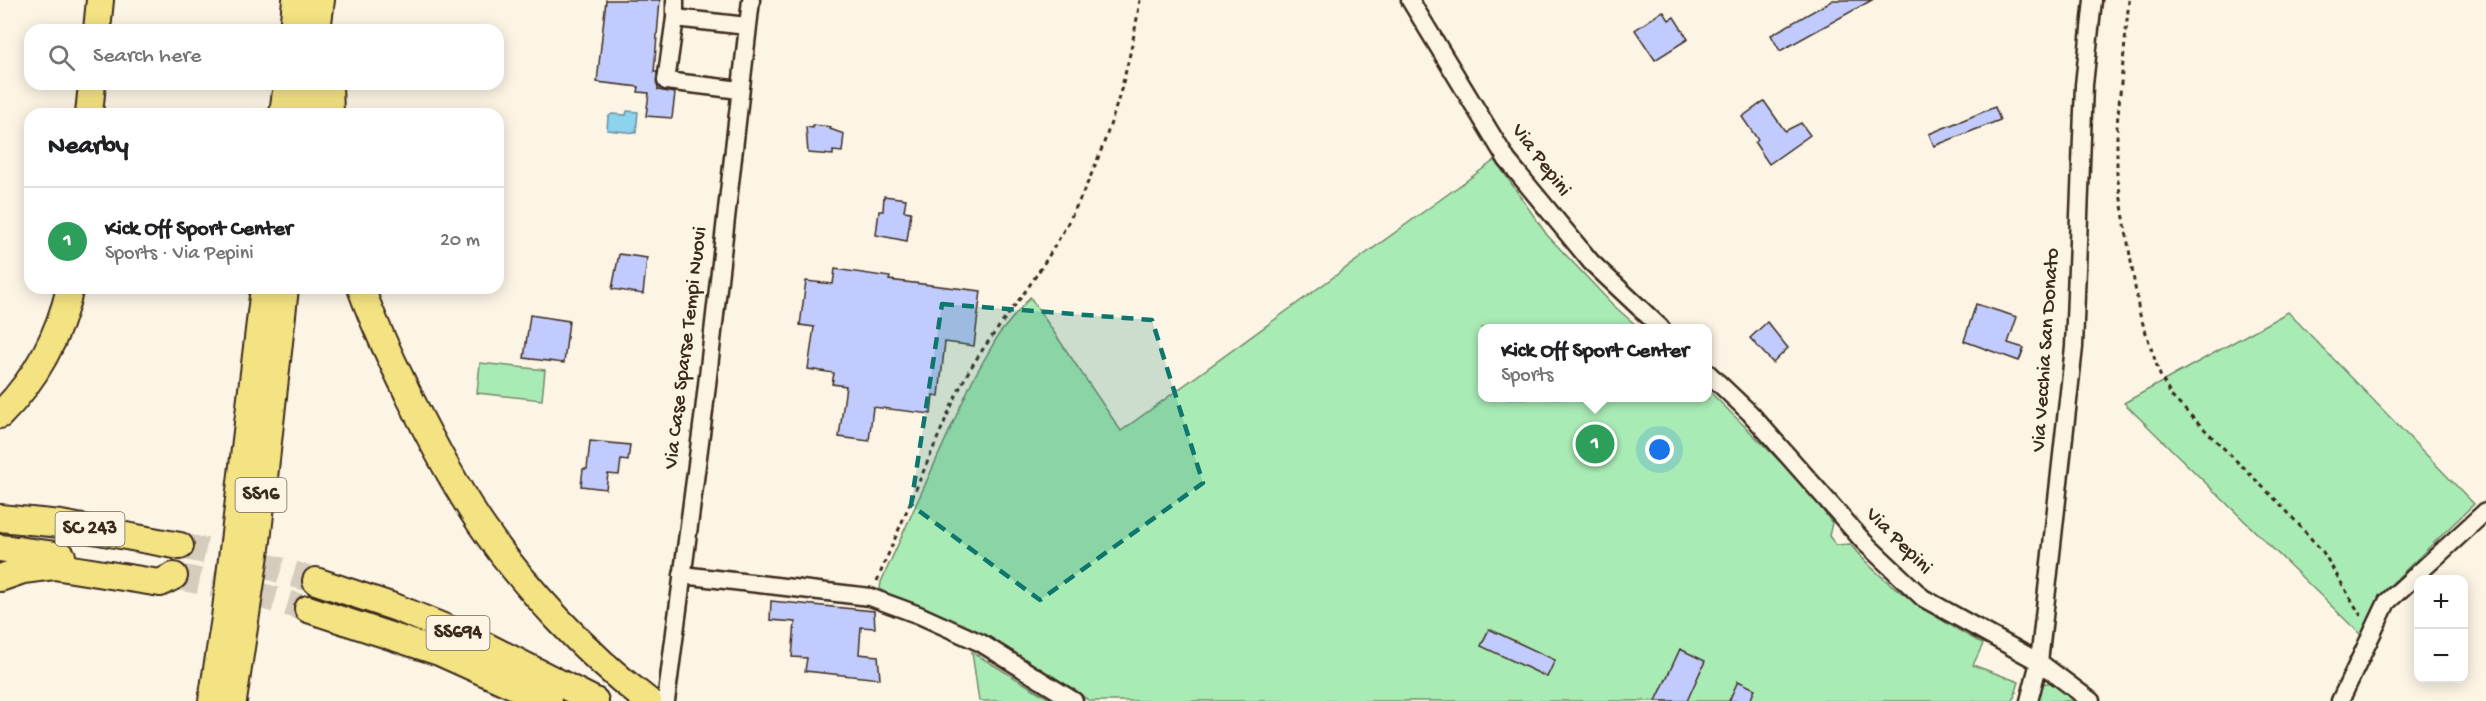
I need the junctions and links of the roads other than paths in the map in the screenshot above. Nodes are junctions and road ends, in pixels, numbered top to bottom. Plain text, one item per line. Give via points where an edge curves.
1 (100, 0) edge
2 (296, 0) edge
3 (321, 0) edge
4 (336, 0) edge
5 (675, 0) edge
6 (751, 0) edge
7 (1410, 0) edge
8 (2093, 0) edge
9 (675, 18) junction
10 (98, 24) edge
11 (294, 24) edge
12 (318, 24) edge
13 (333, 24) edge
14 (747, 26) junction
15 (91, 90) edge
16 (286, 90) edge
17 (309, 90) edge
18 (329, 90) edge
19 (740, 90) junction
20 (90, 108) edge
21 (285, 108) edge
22 (308, 108) edge
23 (330, 108) edge
24 (68, 294) edge
25 (263, 294) edge
26 (284, 294) edge
27 (363, 294) edge
28 (1657, 324) edge
29 (1712, 378) edge
30 (0, 415) edge
31 (2486, 511) edge
32 (0, 518) edge
33 (257, 541) junction
34 (180, 546) tunnel mouth
35 (0, 548) edge
36 (682, 575) junction
37 (0, 578) edge
38 (315, 581) tunnel mouth
39 (308, 609) tunnel mouth
40 (332, 617) junction
41 (222, 632) junction
42 (2039, 662) junction
43 (638, 693) edge
44 (202, 701) edge
45 (212, 701) edge
46 (233, 701) edge
47 (246, 701) edge
48 (514, 701) edge
49 (548, 701) edge
50 (595, 701) edge
51 (666, 701) edge
52 (1074, 701) edge
53 (2029, 701) edge
54 (2091, 701) edge
55 (2340, 701) edge

1 - 10 highway
2 - 11 highway
3 - 12 highway
4 - 13 highway
5 - 9 street
6 - 14 street, Via Case Sparse Tempi Nuovi
7 - 28 street, Via Pepini via 1507,160 1591,262
8 - 42 street, Via Vecchia San Donato via 2084,85 2074,348
9 - 14 street
9 - 19 street via 666,81
14 - 19 street, Via Case Sparse Tempi Nuovi
15 - 20 highway
16 - 21 highway
17 - 22 highway
18 - 23 highway
19 - 36 street, Via Case Sparse Tempi Nuovi
24 - 30 highway via 44,357
25 - 41 highway, SS16
26 - 33 highway, SS16
27 - 43 highway via 372,321 423,422 479,522 505,558 577,637
29 - 42 street, Via Pepini via 1750,413 1863,542 1923,598
31 - 55 street via 2387,602
32 - 34 highway, SC 243 via 61,524
33 - 46 highway, SS16
33 - 47 highway via 260,586
35 - 37 highway via 174,576 160,583 54,566
36 - 51 street, Via Case Sparse Tempi Nuovi
36 - 52 street via 870,597 981,644
38 - 50 highway, SS694 via 471,638
39 - 40 highway, SS694
40 - 48 highway via 342,630 435,663
40 - 49 highway, SS694 via 439,652
41 - 44 highway via 210,660
41 - 45 highway, SS16
42 - 53 street, Via Vecchia San Donato
42 - 54 street, Via Pepini

